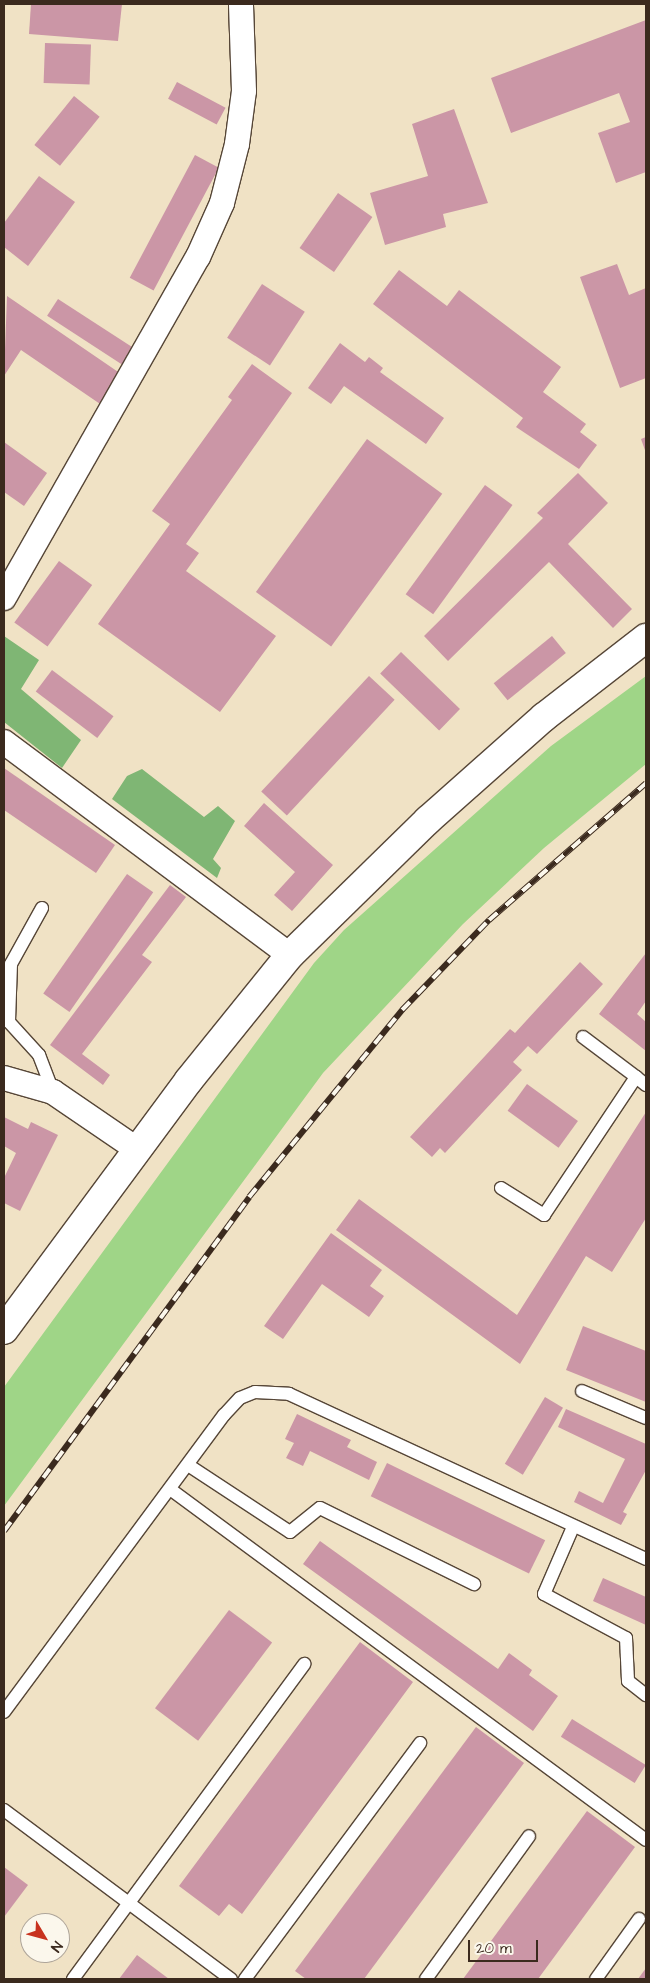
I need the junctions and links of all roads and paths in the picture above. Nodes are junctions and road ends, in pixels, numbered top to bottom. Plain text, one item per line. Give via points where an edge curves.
1 (241, 4) edge
2 (4, 598) edge
3 (646, 638) edge
4 (4, 742) edge
5 (42, 908) dead end
6 (290, 955) junction
7 (583, 1037) dead end
8 (4, 1078) edge
9 (641, 1081) edge
10 (53, 1092) junction
11 (138, 1150) junction
12 (501, 1188) dead end
13 (4, 1330) edge
14 (582, 1391) dead end
15 (646, 1418) edge
16 (188, 1465) junction
17 (170, 1489) junction
18 (573, 1527) junction
19 (646, 1558) edge
20 (474, 1584) dead end
21 (304, 1664) dead end
22 (646, 1695) edge
23 (4, 1712) edge
24 (420, 1743) dead end
25 (4, 1810) edge
26 (529, 1836) dead end
27 (646, 1840) edge
28 (128, 1902) junction
29 (639, 1919) dead end
30 (74, 1979) edge
31 (231, 1979) edge
32 (245, 1979) edge
33 (426, 1979) edge
34 (596, 1979) edge

1 - 2 street via 244,91 237,144 222,203 198,257
3 - 6 street via 544,717 428,820
4 - 6 street
5 - 10 lane via 11,964 9,1022 39,1055
6 - 11 street
7 - 9 lane
8 - 10 street
9 - 12 lane via 544,1215
10 - 11 street
11 - 13 street
14 - 15 lane
16 - 17 lane
16 - 18 lane via 240,1398 255,1392 289,1394
16 - 20 lane via 290,1532 320,1508
17 - 23 lane
17 - 27 lane
18 - 19 lane
18 - 22 lane via 544,1594 626,1638 628,1680
21 - 28 lane
24 - 32 lane
25 - 28 lane
26 - 33 lane
28 - 30 lane
28 - 31 lane
29 - 34 lane

